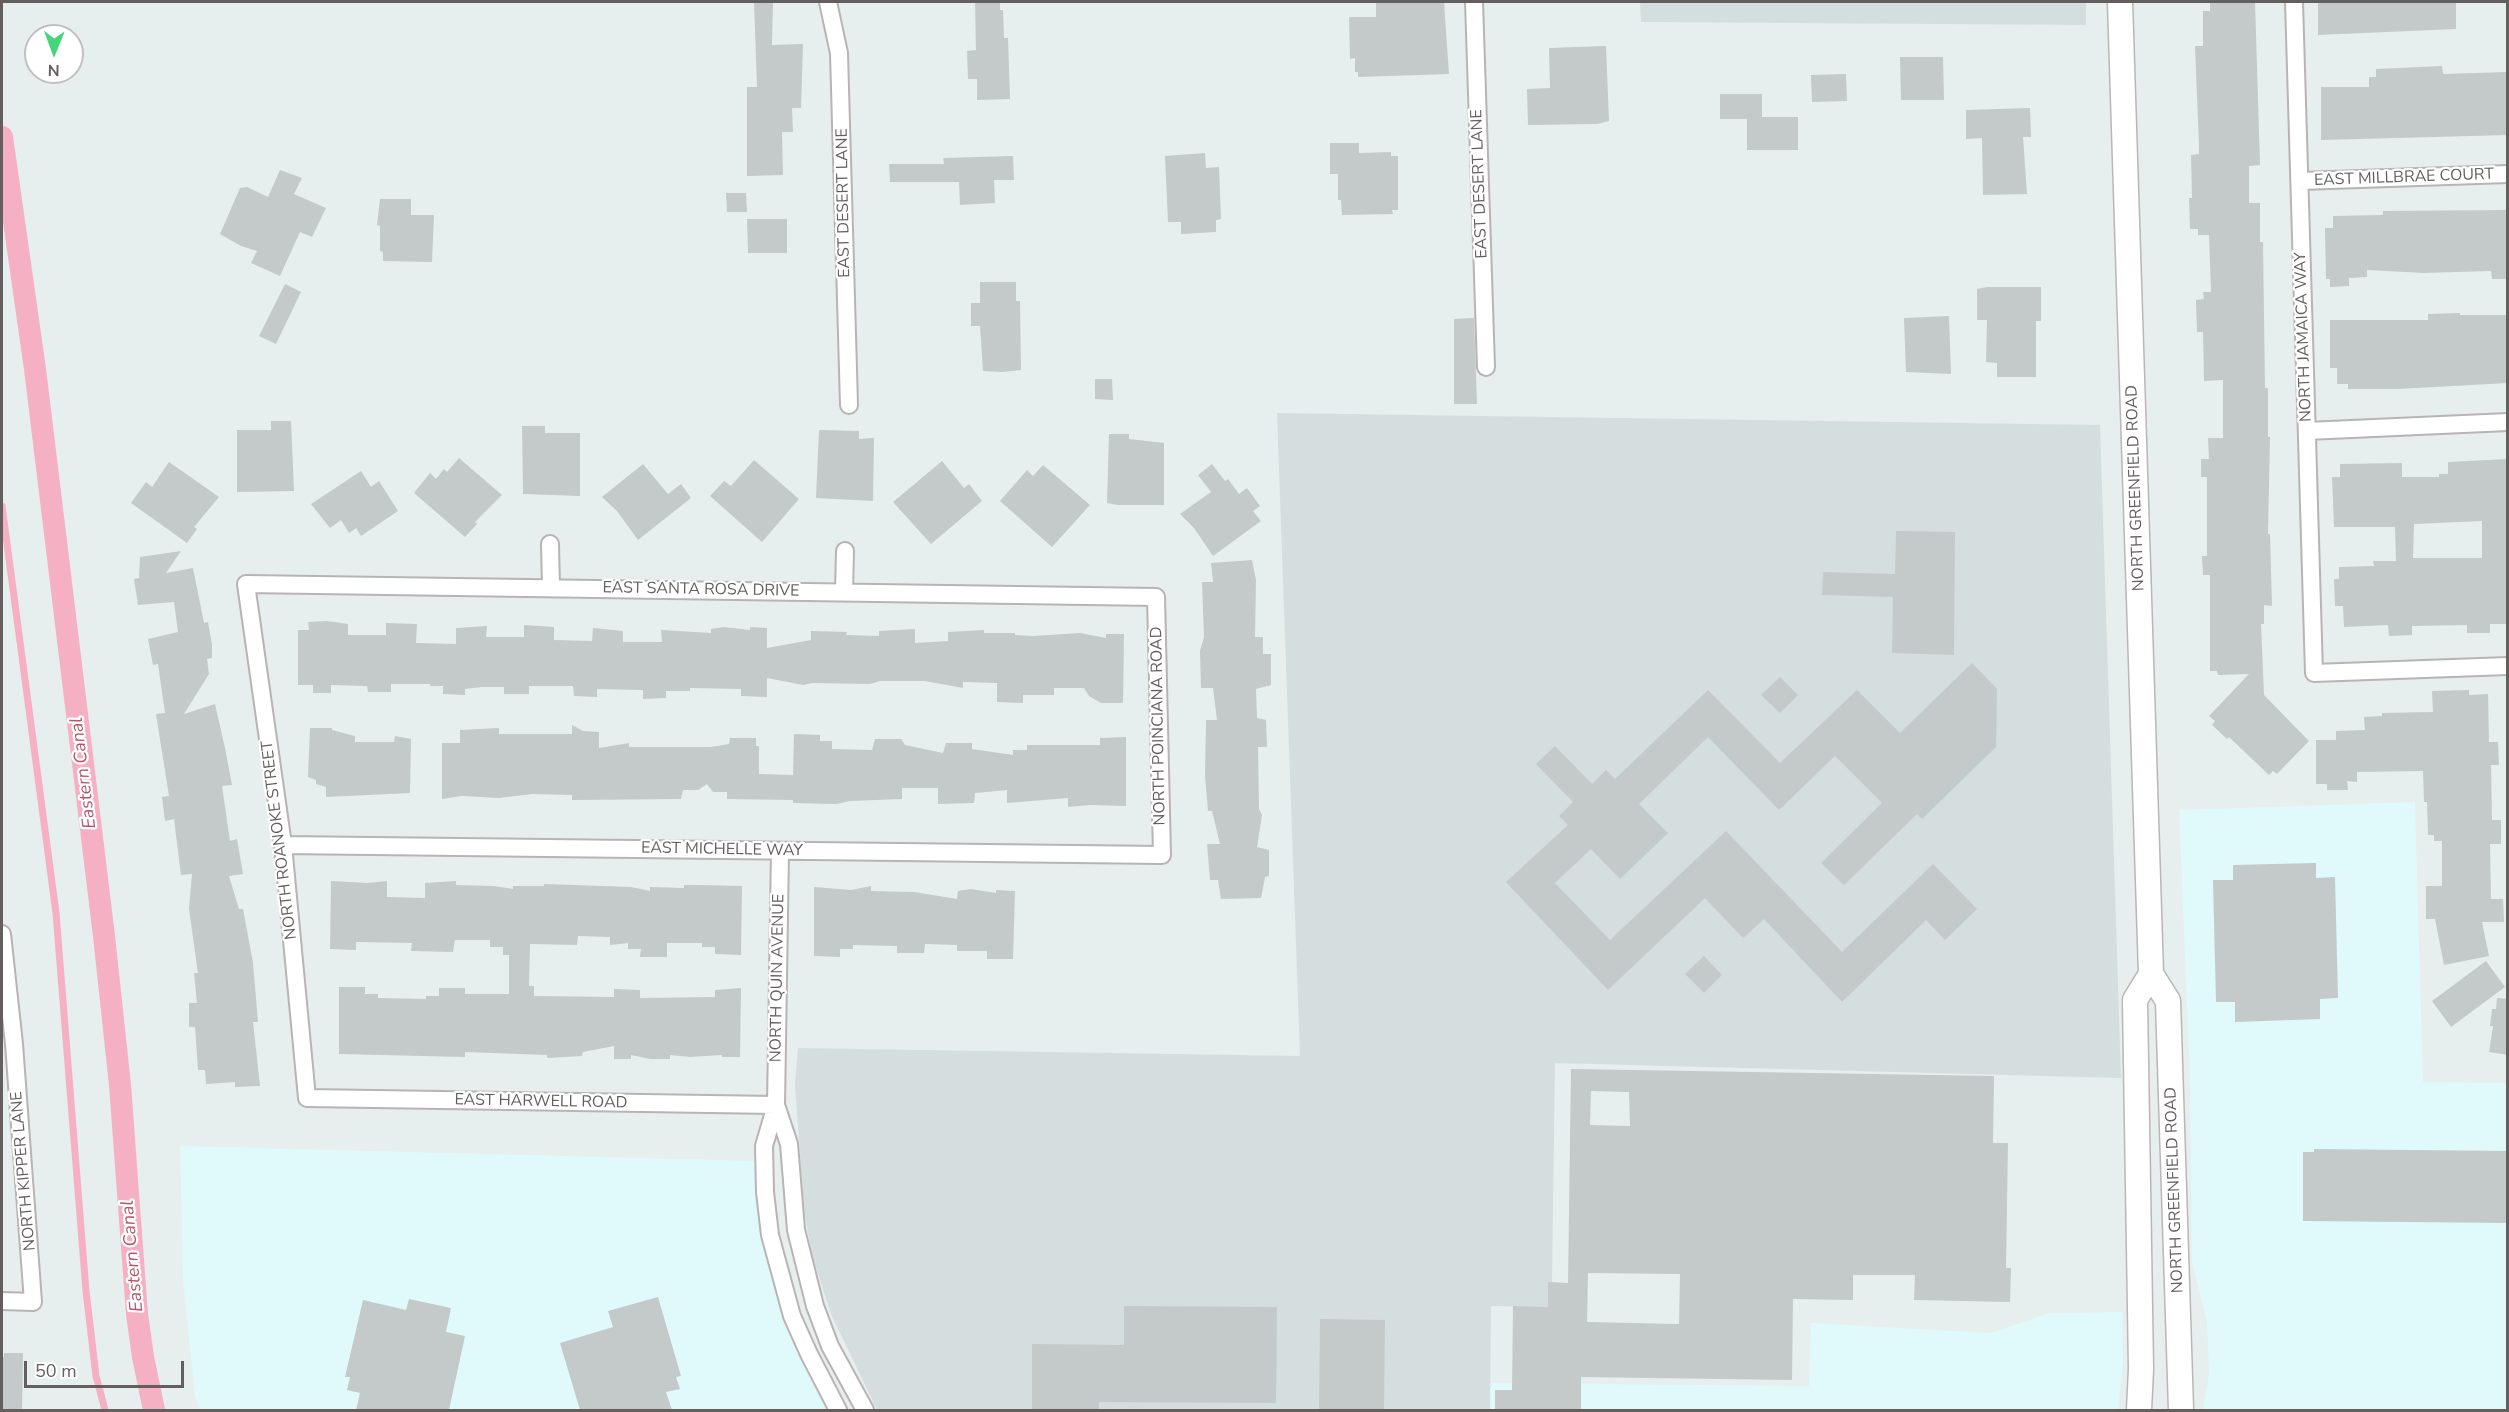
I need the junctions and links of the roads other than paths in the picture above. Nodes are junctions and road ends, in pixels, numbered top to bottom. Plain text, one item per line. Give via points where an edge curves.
1 (828, 2) edge
2 (1474, 2) edge
3 (2120, 2) edge
4 (2294, 2) edge
5 (2508, 174) edge
6 (2300, 181) junction
7 (1486, 367) dead end
8 (849, 405) dead end
9 (2508, 422) edge
10 (2307, 431) junction
11 (550, 544) dead end
12 (845, 551) dead end
13 (246, 584) joint
14 (551, 588) junction
15 (844, 592) junction
16 (1156, 597) joint
17 (2508, 666) edge
18 (283, 845) junction
19 (780, 851) junction
20 (1162, 855) joint
21 (2, 934) edge
22 (2151, 974) junction
23 (8, 1044) edge
24 (307, 1098) joint
25 (776, 1105) junction
26 (2172, 1124) junction
27 (2137, 1139) junction
28 (2, 1301) edge
29 (2179, 1302) junction
30 (2140, 1315) junction
31 (838, 1410) edge
32 (865, 1410) edge
33 (2139, 1410) edge
34 (2181, 1410) edge

1 - 8 street, EAST DESERT LANE via 839,53
2 - 7 street, EAST DESERT LANE
3 - 22 main road, NORTH GREENFIELD ROAD
4 - 6 street, NORTH JAMAICA WAY
5 - 6 street, EAST MILLBRAE COURT
6 - 10 street, NORTH JAMAICA WAY
9 - 10 street
10 - 17 street, NORTH JAMAICA WAY via 2314,673
11 - 14 street
12 - 15 street
13 - 14 street, EAST SANTA ROSA DRIVE
13 - 18 street, NORTH ROANOKE STREET
14 - 15 street, EAST SANTA ROSA DRIVE
15 - 16 street, EAST SANTA ROSA DRIVE
16 - 20 street, NORTH POINCIANA ROAD
18 - 19 street, EAST MICHELLE WAY
18 - 24 street, NORTH ROANOKE STREET
19 - 20 street, EAST MICHELLE WAY
19 - 25 street, NORTH QUIN AVENUE
21 - 23 street, NORTH KIPPER LANE
22 - 26 main road, NORTH GREENFIELD ROAD via 2168,1001
22 - 27 main road via 2135,1000
23 - 28 street, NORTH KIPPER LANE via 33,1302
24 - 25 street, EAST HARWELL ROAD
25 - 31 street, NORTH QUIN AVENUE via 764,1146 770,1235 792,1316
25 - 32 street, NORTH QUIN AVENUE via 789,1144 796,1230 815,1306 830,1346
26 - 27 main road
26 - 29 main road, NORTH GREENFIELD ROAD
27 - 30 main road
29 - 30 main road
29 - 34 main road, NORTH GREENFIELD ROAD
30 - 33 main road

